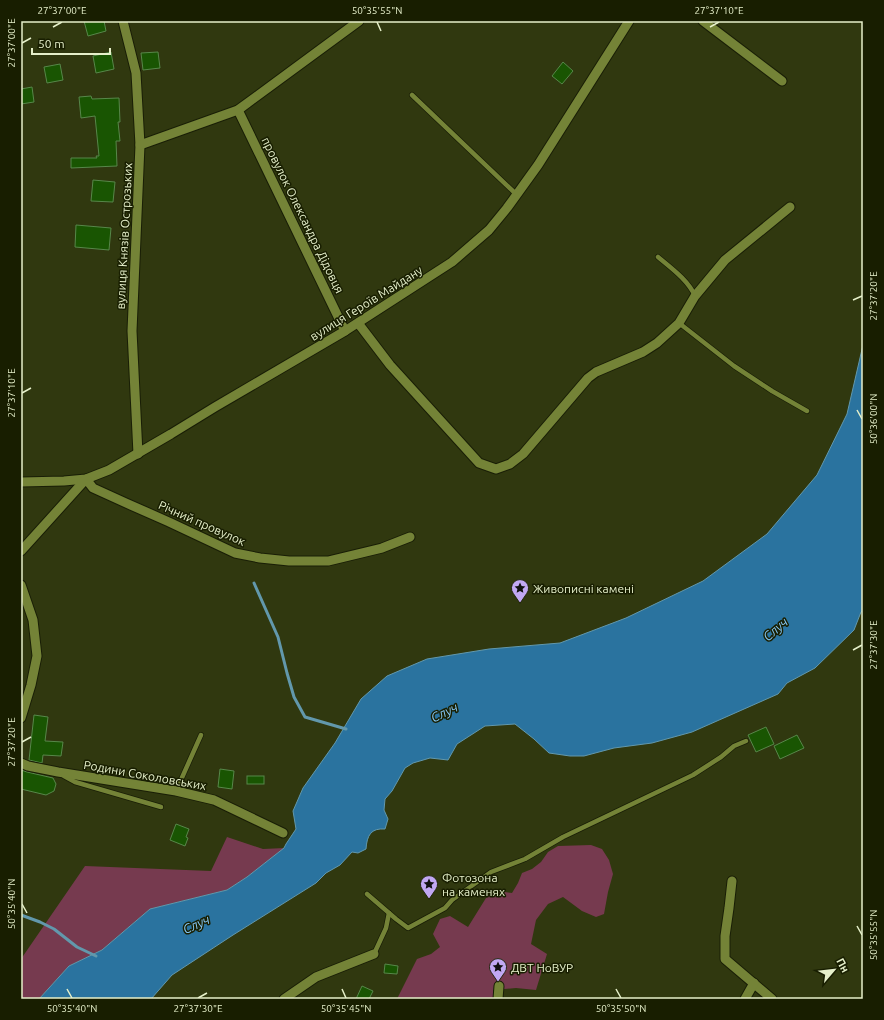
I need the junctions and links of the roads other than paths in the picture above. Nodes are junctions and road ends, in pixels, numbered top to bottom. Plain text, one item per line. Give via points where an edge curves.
1 (123, 21) edge
2 (359, 21) edge
3 (629, 21) edge
4 (703, 21) edge
5 (782, 81) dead end
6 (412, 95) dead end
7 (238, 110) junction
8 (140, 145) junction
9 (517, 195) junction
10 (790, 208) dead end
11 (658, 257) dead end
12 (695, 296) junction
13 (358, 323) junction
14 (679, 323) junction
15 (345, 331) junction
16 (807, 411) dead end
17 (138, 454) junction
18 (86, 479) junction
19 (21, 482) edge
20 (410, 537) dead end
21 (21, 551) edge
22 (21, 585) edge
23 (21, 718) edge
24 (200, 735) dead end
25 (746, 741) dead end
26 (21, 763) edge
27 (58, 772) junction
28 (176, 791) junction
29 (161, 808) dead end
30 (283, 833) dead end
31 (732, 880) dead end
32 (367, 894) dead end
33 (389, 913) junction
34 (374, 954) joint
35 (754, 983) junction
36 (499, 986) dead end
37 (284, 999) edge
38 (498, 999) edge
39 (745, 999) edge
40 (772, 999) edge

1 - 8 street, вулиця Князів Острозьких via 136,73
2 - 7 street
3 - 9 street, вулиця Героїв Майдану
4 - 5 street
6 - 9 lane
7 - 8 street
7 - 15 street, провулок Олександра Дідовця
8 - 17 street, вулиця Князів Острозьких via 132,331
9 - 13 street, вулиця Героїв Майдану via 489,230 452,262
10 - 12 street via 725,260
11 - 12 lane via 678,274
12 - 14 street
13 - 14 street via 390,365 460,443 479,463 496,469 510,464 523,454 588,378 596,372 643,352
13 - 15 street, вулиця Героїв Майдану
14 - 16 lane via 734,366
15 - 17 street, вулиця Героїв Майдану
17 - 18 street, вулиця Героїв Майдану
18 - 19 street, вулиця Героїв Майдану
18 - 20 street, Річний провулок via 93,488 235,553 260,558 328,561 382,548
18 - 21 street
22 - 23 street via 33,620 37,656
24 - 28 lane
25 - 33 lane via 734,746 694,775 563,837 526,859 491,872 445,908 408,928
26 - 27 street, Родини Соколовських
27 - 28 street, Родини Соколовських
27 - 29 lane via 75,782
28 - 30 street, Родини Соколовських via 214,800
31 - 35 street via 725,936 725,959
32 - 33 lane
33 - 34 lane via 386,928
34 - 37 street via 316,977
35 - 39 street
35 - 40 street
36 - 38 street

